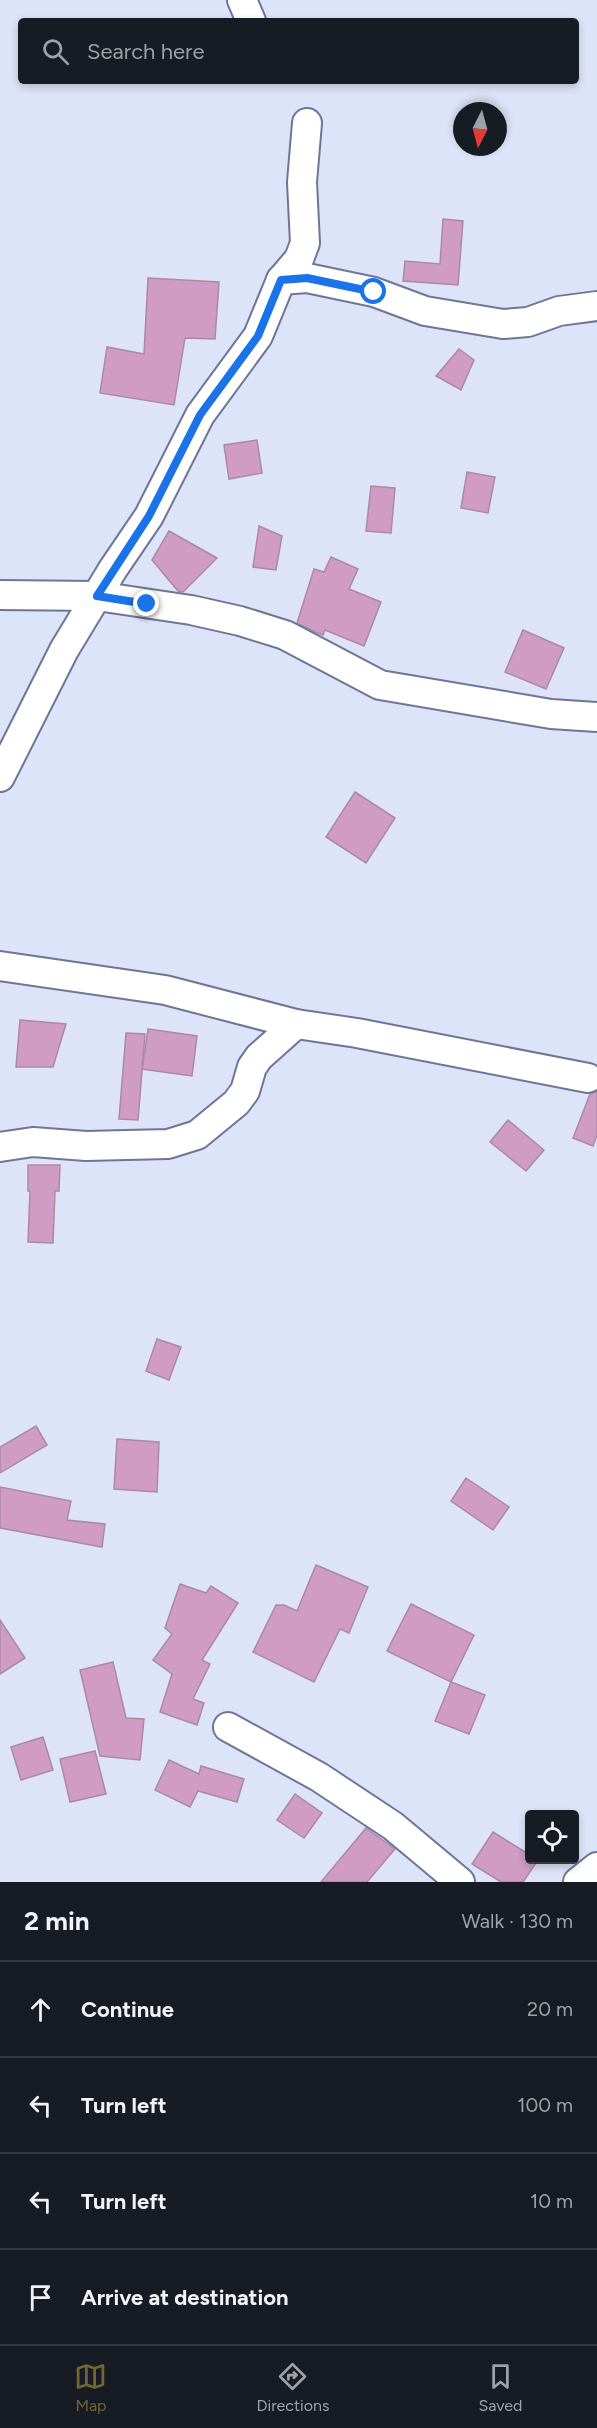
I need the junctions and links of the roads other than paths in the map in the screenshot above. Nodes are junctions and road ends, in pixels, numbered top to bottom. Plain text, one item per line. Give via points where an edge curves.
1 (243, 0) edge
2 (250, 18) edge
3 (307, 123) dead end
4 (281, 280) junction
5 (597, 306) edge
6 (0, 595) edge
7 (97, 596) junction
8 (597, 717) edge
9 (0, 777) edge
10 (0, 966) edge
11 (296, 1024) junction
12 (588, 1078) dead end
13 (0, 1147) edge
14 (228, 1726) dead end
15 (597, 1867) edge
16 (460, 1882) edge
17 (578, 1882) edge

1 - 2 street
3 - 4 street via 302,182 305,243 299,259
4 - 5 street via 307,278 374,292 425,311 503,324
4 - 7 street via 258,336 200,415 149,516
6 - 7 street
7 - 8 street via 191,610 263,627 381,685 551,714
7 - 9 street via 39,696
10 - 11 street via 165,990
11 - 12 street
11 - 13 street via 259,1057 245,1091 236,1102 197,1135 168,1144 86,1146 33,1142
14 - 16 street via 319,1777 393,1826
15 - 17 street

